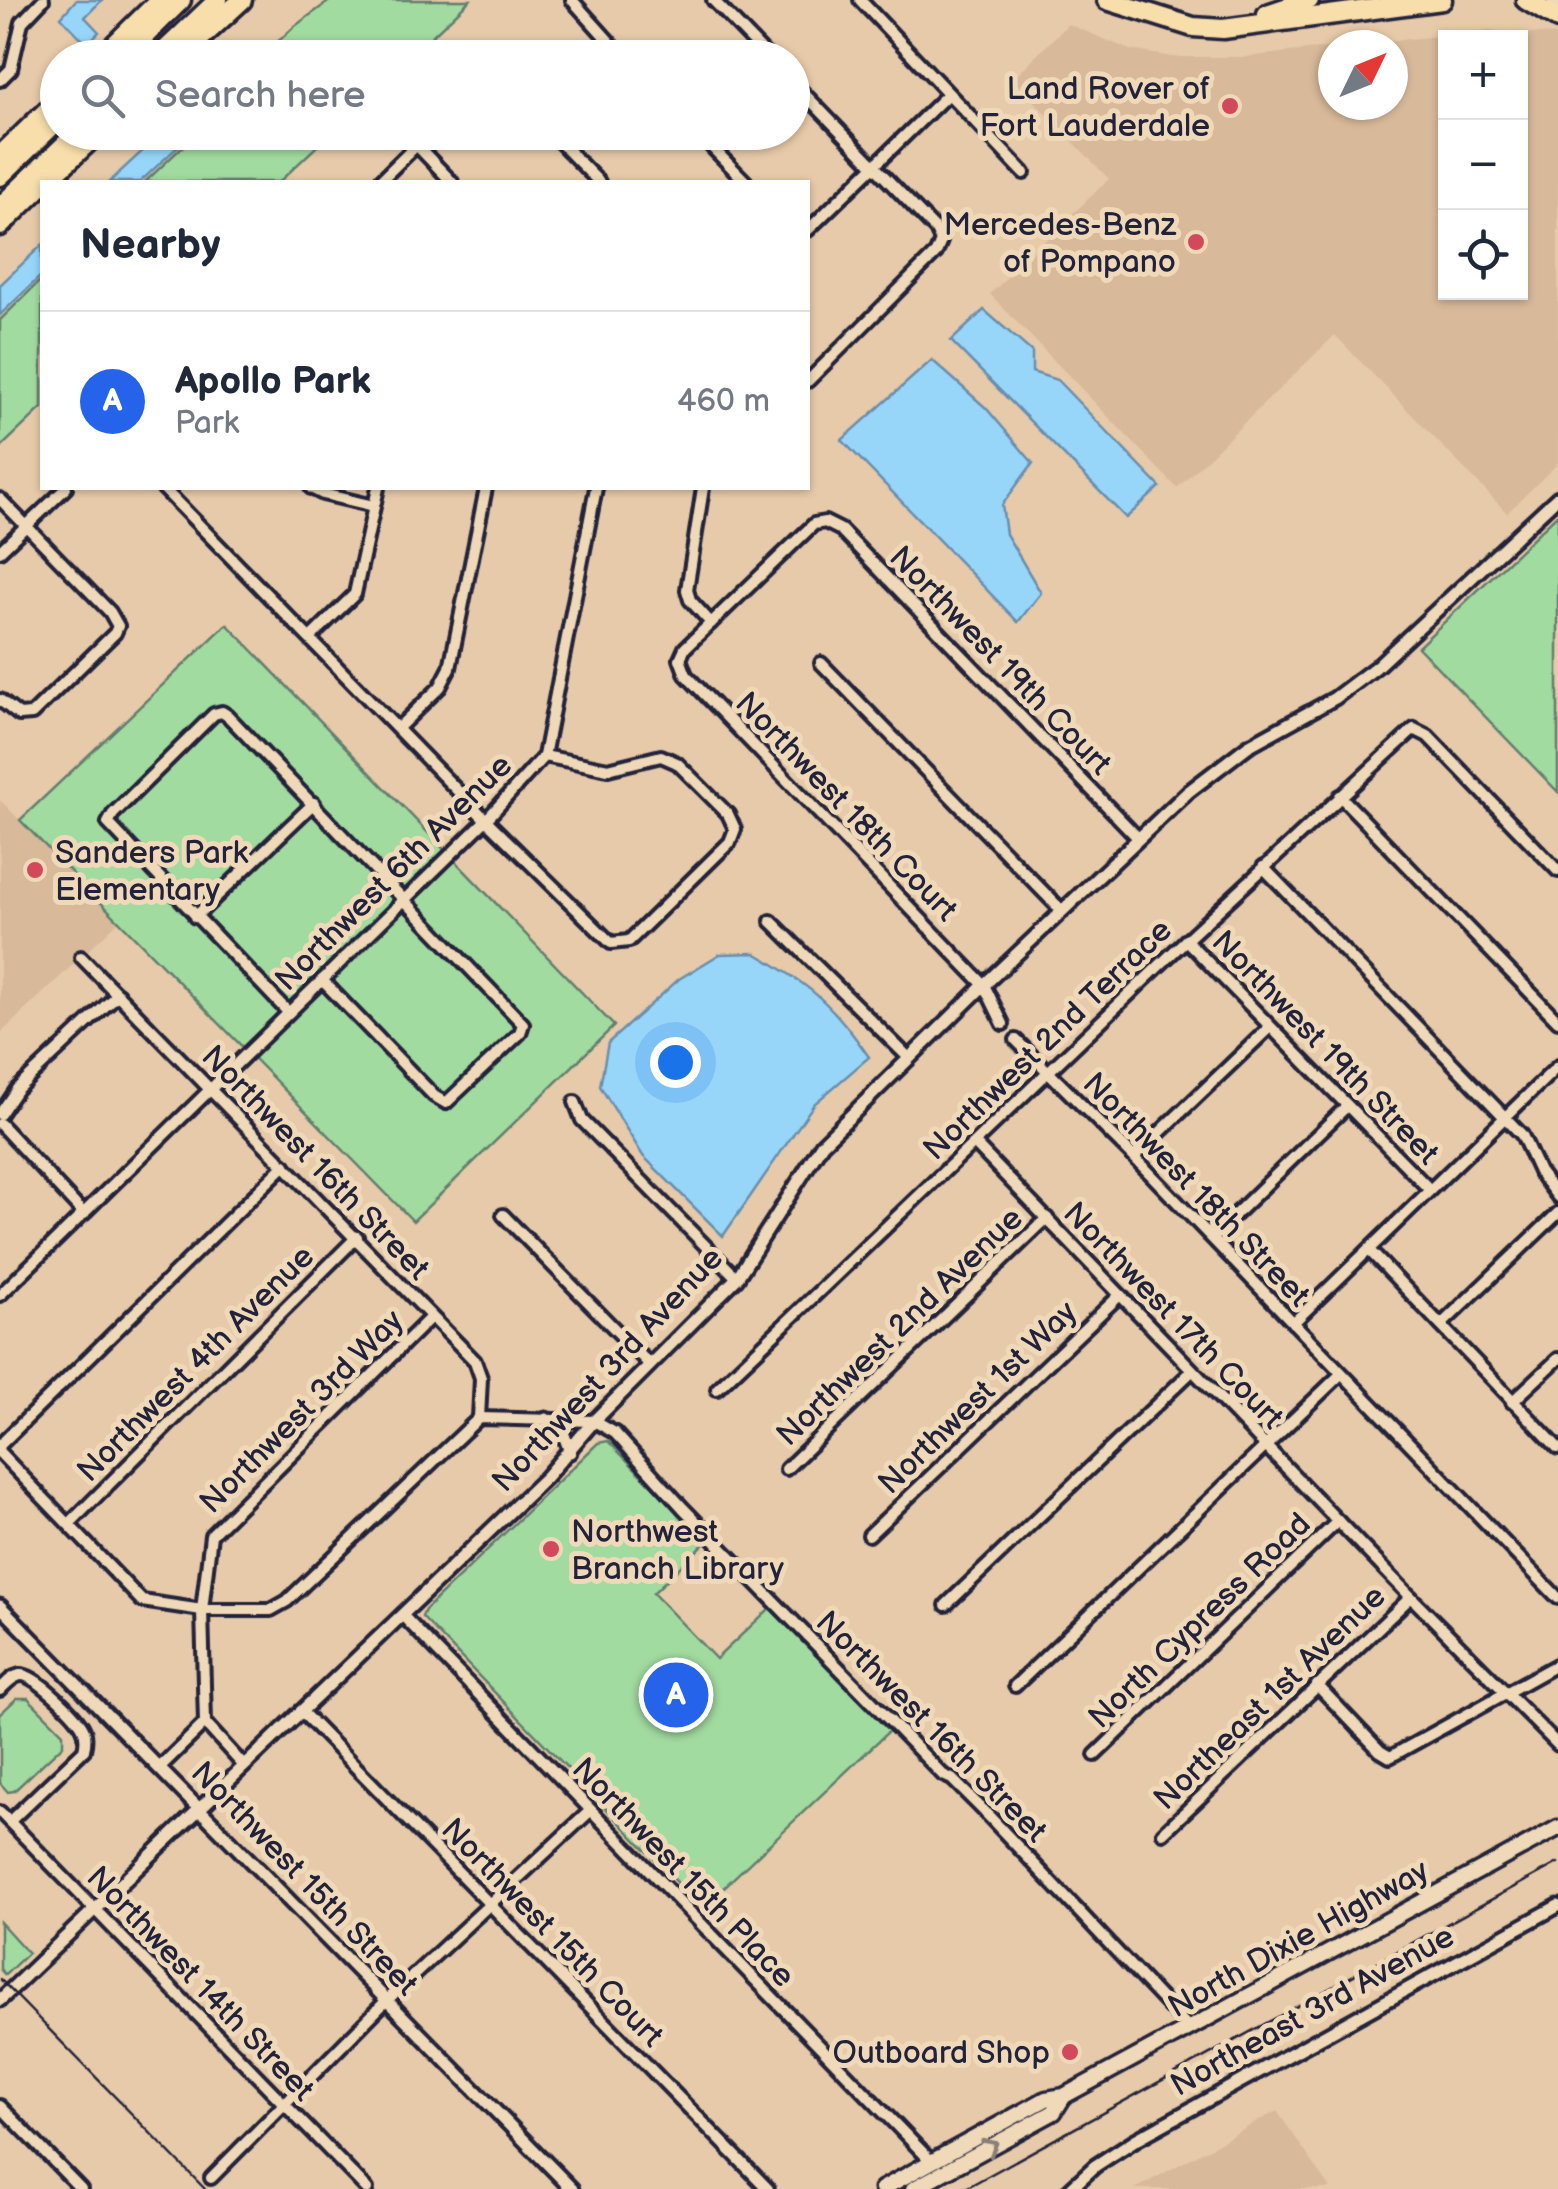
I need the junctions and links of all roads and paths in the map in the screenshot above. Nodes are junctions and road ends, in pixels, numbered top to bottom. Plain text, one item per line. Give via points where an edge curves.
1 (43, 0) edge
2 (150, 0) edge
3 (160, 0) edge
4 (181, 0) edge
5 (218, 0) edge
6 (242, 0) edge
7 (572, 0) edge
8 (714, 0) edge
9 (860, 0) edge
10 (1107, 0) edge
11 (1310, 0) edge
12 (1442, 0) edge
13 (1526, 0) edge
14 (1153, 15) junction
15 (1558, 20) edge
16 (124, 35) junction
17 (119, 40) edge
18 (140, 40) edge
19 (176, 40) edge
20 (199, 40) edge
21 (608, 40) edge
22 (752, 40) edge
23 (0, 80) edge
24 (948, 94) junction
25 (810, 99) edge
26 (40, 117) edge
27 (40, 137) edge
28 (59, 150) edge
29 (80, 150) edge
30 (412, 150) edge
31 (420, 150) edge
32 (568, 150) edge
33 (715, 150) edge
34 (0, 156) edge
35 (874, 165) junction
36 (1024, 172) dead end
37 (0, 176) edge
38 (48, 180) edge
39 (381, 180) edge
40 (450, 180) edge
41 (597, 180) edge
42 (744, 180) edge
43 (40, 188) edge
44 (0, 207) edge
45 (0, 226) edge
46 (810, 228) edge
47 (810, 379) edge
48 (64, 490) edge
49 (165, 490) edge
50 (315, 490) edge
51 (378, 490) edge
52 (486, 490) edge
53 (596, 490) edge
54 (703, 490) edge
55 (1558, 497) edge
56 (0, 498) edge
57 (374, 506) junction
58 (26, 526) junction
59 (0, 551) edge
60 (711, 623) junction
61 (310, 638) junction
62 (822, 663) dead end
63 (0, 700) edge
64 (398, 728) junction
65 (544, 756) junction
66 (1340, 796) junction
67 (314, 803) junction
68 (486, 820) junction
69 (1138, 838) junction
70 (1263, 867) junction
71 (1558, 871) edge
72 (405, 899) junction
73 (1062, 911) junction
74 (195, 917) junction
75 (771, 921) dead end
76 (1186, 940) junction
77 (81, 957) dead end
78 (322, 980) junction
79 (984, 984) junction
80 (118, 994) junction
81 (288, 1012) junction
82 (1558, 1021) edge
83 (1004, 1024) dead end
84 (1270, 1026) junction
85 (1016, 1040) dead end
86 (909, 1058) junction
87 (1558, 1066) edge
88 (1048, 1072) junction
89 (212, 1090) junction
90 (576, 1102) dead end
91 (1347, 1106) junction
92 (0, 1114) edge
93 (1505, 1119) junction
94 (0, 1124) edge
95 (975, 1144) junction
96 (1134, 1157) junction
97 (285, 1165) junction
98 (1430, 1190) junction
99 (1558, 1197) edge
100 (1558, 1212) edge
101 (84, 1214) junction
102 (503, 1215) dead end
103 (1046, 1218) junction
104 (357, 1238) junction
105 (1212, 1238) junction
106 (1369, 1250) junction
107 (737, 1278) junction
108 (3, 1288) edge
109 (1120, 1295) junction
110 (432, 1318) junction
111 (1293, 1323) junction
112 (1441, 1325) junction
113 (1558, 1359) edge
114 (650, 1365) junction
115 (1192, 1371) junction
116 (1341, 1374) junction
117 (717, 1389) dead end
118 (1512, 1402) junction
119 (479, 1418) junction
120 (546, 1419) junction
121 (594, 1420) junction
122 (0, 1445) edge
123 (1265, 1447) junction
124 (1558, 1448) edge
125 (570, 1452) junction
126 (0, 1453) edge
127 (786, 1469) dead end
128 (1338, 1521) junction
129 (69, 1524) junction
130 (870, 1535) dead end
131 (1411, 1598) junction
132 (1558, 1598) edge
133 (946, 1604) dead end
134 (0, 1606) edge
135 (202, 1610) junction
136 (402, 1615) junction
137 (1558, 1664) edge
138 (1317, 1685) junction
139 (1014, 1686) dead end
140 (0, 1690) edge
141 (1506, 1692) junction
142 (301, 1711) junction
143 (205, 1722) junction
144 (1558, 1746) edge
145 (1095, 1755) dead end
146 (244, 1766) junction
147 (159, 1768) junction
148 (200, 1810) junction
149 (0, 1812) edge
150 (589, 1812) junction
151 (10, 1821) junction
152 (1558, 1828) edge
153 (1163, 1833) dead end
154 (489, 1902) junction
155 (1558, 1906) edge
156 (95, 1909) junction
157 (0, 2000) edge
158 (387, 2000) junction
159 (1190, 2029) junction
160 (1064, 2096) junction
161 (283, 2105) junction
162 (0, 2106) edge
163 (932, 2162) junction
164 (211, 2178) dead end
165 (81, 2189) edge
166 (367, 2189) edge
167 (572, 2189) edge
168 (768, 2189) edge
169 (882, 2189) edge
170 (912, 2189) edge
171 (1070, 2189) edge

1 - 23 street via 22,22 11,68
2 - 16 highway
3 - 16 highway
4 - 18 highway
5 - 19 highway
6 - 20 highway
7 - 21 street
8 - 22 street
9 - 24 street
10 - 14 highway
11 - 14 highway via 1237,20
12 - 14 highway via 1223,29
13 - 15 highway
16 - 17 highway
24 - 35 street
24 - 36 street
25 - 35 street
26 - 34 highway
27 - 37 highway
28 - 44 highway
29 - 38 highway
30 - 39 street
31 - 40 street
32 - 41 street
33 - 42 street
35 - 46 street
35 - 47 street via 941,241
43 - 45 highway
48 - 58 street
49 - 61 street
50 - 57 street
51 - 57 street
52 - 64 street via 450,668
53 - 65 street, Northwest 6th Avenue
54 - 60 street via 687,590
55 - 69 street, Northwest 3rd Avenue via 1376,667 1248,746
56 - 58 street
57 - 61 street via 355,594
58 - 59 street
58 - 63 street via 118,626 32,714 19,715
60 - 69 street, Northwest 19th Court via 814,524 825,522 840,530
60 - 79 street, Northwest 18th Court via 685,648 680,660 686,675
61 - 64 street
62 - 73 street
64 - 68 street
65 - 68 street, Northwest 6th Avenue
65 - 68 street via 608,769 661,756 677,763 728,814 735,829 730,842 628,941 610,943
66 - 70 street, Northwest 2nd Terrace
66 - 71 street, Northwest 2nd Terrace via 1414,730 1428,736
66 - 82 street
67 - 72 street
67 - 74 street
67 - 74 street via 222,712 214,714 108,824
68 - 72 street, Northwest 6th Avenue
69 - 73 street, Northwest 3rd Avenue
70 - 76 street, Northwest 2nd Terrace
70 - 93 street
72 - 78 street, Northwest 6th Avenue
72 - 78 street via 523,1024 520,1033 446,1103
73 - 79 street, Northwest 3rd Avenue
74 - 81 street
75 - 86 street
76 - 84 street, Northwest 19th Street
76 - 88 street, Northwest 2nd Terrace
77 - 80 street, Northwest 16th Street
78 - 81 street, Northwest 6th Avenue
79 - 83 street
79 - 86 street, Northwest 3rd Avenue
80 - 89 street, Northwest 16th Street
80 - 92 street via 17,1089
81 - 89 street, Northwest 6th Avenue
84 - 91 street, Northwest 19th Street
84 - 96 street
85 - 88 street, Northwest 18th Street
86 - 107 street, Northwest 3rd Avenue via 822,1144
87 - 93 street
88 - 95 street, Northwest 2nd Terrace
88 - 96 street, Northwest 18th Street
89 - 97 street, Northwest 16th Street
89 - 101 street, Northwest 6th Avenue
90 - 107 street via 582,1120
91 - 98 street, Northwest 19th Street
91 - 105 street
93 - 98 street
93 - 99 street via 1522,1135
94 - 101 street
95 - 103 street, Northwest 17th Court
95 - 117 street, Northwest 2nd Terrace
96 - 105 street, Northwest 18th Street
97 - 104 street, Northwest 16th Street
97 - 122 street
98 - 106 street
100 - 112 street
101 - 108 street
102 - 114 street
103 - 109 street, Northwest 17th Court
103 - 127 street, Northwest 2nd Avenue
104 - 110 street, Northwest 16th Street
104 - 129 street, Northwest 4th Avenue
105 - 111 street, Northwest 18th Street
106 - 111 street
106 - 112 street
107 - 114 street, Northwest 3rd Avenue
109 - 115 street, Northwest 17th Court
109 - 130 street, Northwest 1st Way
110 - 119 street, Northwest 16th Street via 475,1361
110 - 135 street, Northwest 3rd Way via 211,1535
111 - 116 street, Northwest 18th Street
112 - 118 street
113 - 118 street
114 - 121 street, Northwest 3rd Avenue
115 - 123 street, Northwest 17th Court
115 - 133 street
116 - 123 street
116 - 132 street, Northwest 18th Street
118 - 124 street
119 - 120 street
119 - 135 street via 286,1602 271,1610
120 - 121 street
120 - 125 street via 563,1432
121 - 125 street, Northwest 3rd Avenue
121 - 159 street, Northwest 16th Street via 615,1433
123 - 128 street, Northwest 17th Court
123 - 139 street
125 - 136 street, Northwest 3rd Avenue
126 - 129 street
128 - 131 street, Northwest 17th Court
128 - 145 street, North Cypress Road
129 - 135 street via 142,1602
131 - 138 street, Northeast 1st Avenue
131 - 141 street, Northwest 17th Court
134 - 147 street, Northwest 15th Street
135 - 143 street, Northwest 3rd Way
136 - 142 street, Northwest 3rd Avenue
136 - 150 street, Northwest 15th Place
137 - 141 street
138 - 141 street via 1390,1756
138 - 153 street, Northeast 1st Avenue
140 - 151 street via 23,1674 34,1678 84,1728 86,1740 84,1750
141 - 144 street, Northwest 17th Court
142 - 146 street, Northwest 3rd Avenue
142 - 154 street, Northwest 15th Court
143 - 146 street
143 - 147 street
146 - 148 street, Northwest 3rd Avenue
147 - 148 street, Northwest 15th Street
148 - 156 street, Northwest 3rd Avenue
148 - 158 street, Northwest 15th Street
149 - 151 street, Northwest 14th Street
150 - 154 street
150 - 163 street, Northwest 15th Place
151 - 156 street, Northwest 14th Street
152 - 159 main road, North Dixie Highway
154 - 158 street
154 - 168 street, Northwest 15th Court
155 - 171 street, Northeast 3rd Avenue via 1135,2140
156 - 157 street, Northwest 3rd Avenue
156 - 161 street, Northwest 14th Street
158 - 161 street
158 - 167 street, Northwest 15th Street
159 - 160 main road, North Dixie Highway
160 - 163 main road, North Dixie Highway via 1046,2099
170 -> 160 main road, North Dixie Highway via 1054,2112
161 - 164 street
161 - 166 street, Northwest 14th Street
162 - 165 street
163 - 169 main road, North Dixie Highway

